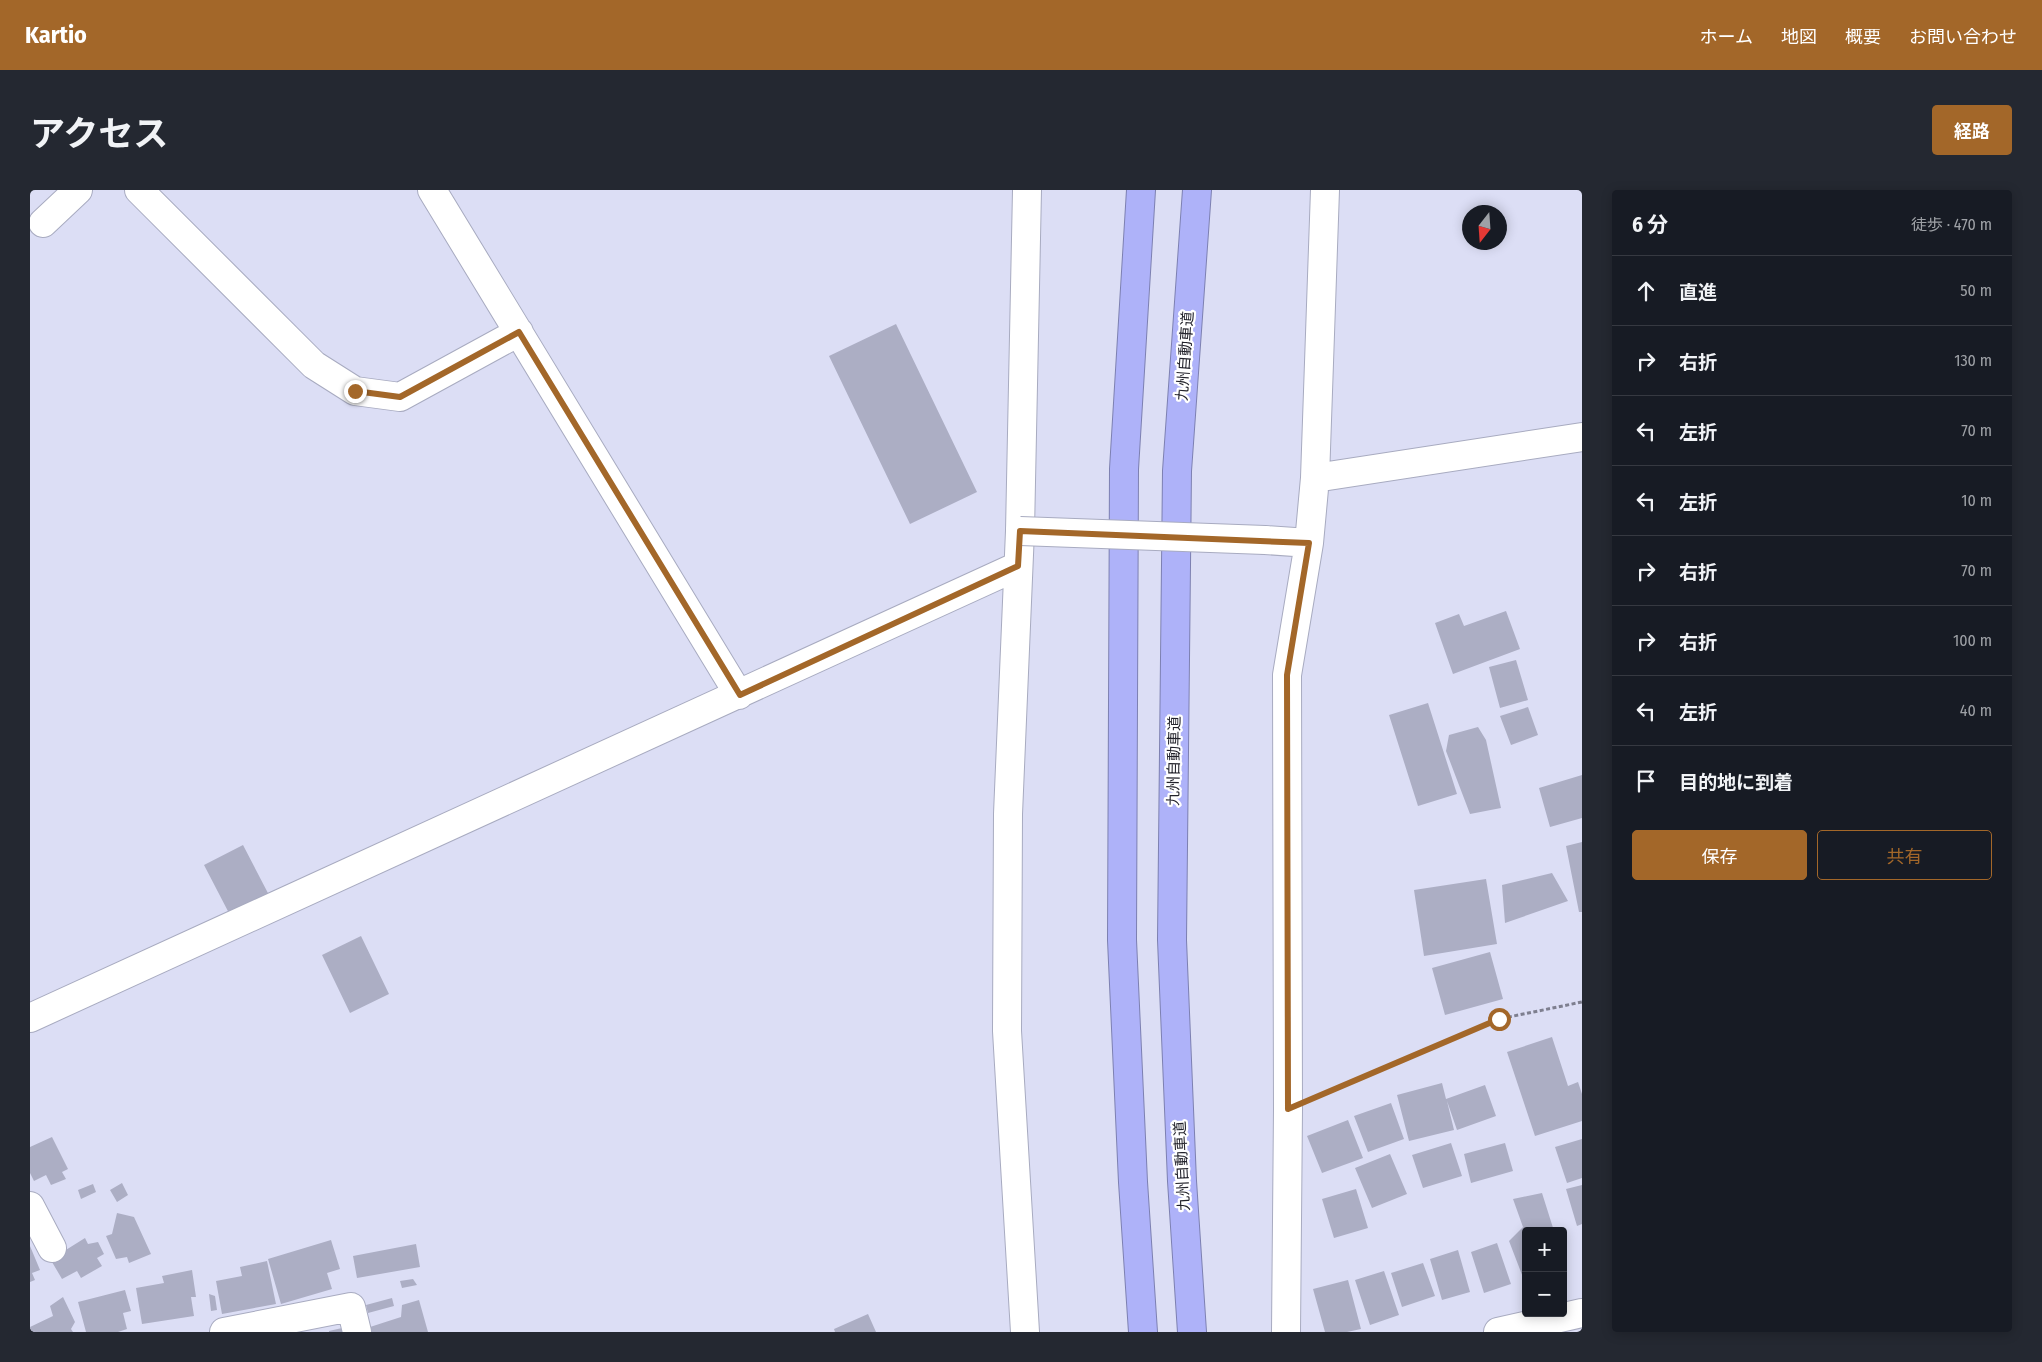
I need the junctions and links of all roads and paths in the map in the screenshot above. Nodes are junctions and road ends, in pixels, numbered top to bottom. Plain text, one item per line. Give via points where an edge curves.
1 (78, 190) edge
2 (139, 190) edge
3 (432, 190) edge
4 (1028, 190) edge
5 (1125, 190) edge
6 (1141, 190) edge
7 (1197, 190) edge
8 (1325, 190) edge
9 (42, 223) dead end
10 (519, 332) junction
11 (1582, 437) edge
12 (1124, 469) junction
13 (1315, 478) junction
14 (1020, 531) junction
15 (1309, 543) junction
16 (1018, 566) junction
17 (740, 695) junction
18 (1582, 1002) edge
19 (30, 1018) edge
20 (1288, 1109) junction
21 (30, 1206) edge
22 (52, 1248) dead end
23 (1582, 1312) edge
24 (1018, 1329) edge
25 (224, 1332) edge
26 (357, 1332) edge
27 (1143, 1332) edge
28 (1192, 1332) edge
29 (1286, 1332) edge
30 (1498, 1332) edge

1 - 9 street
2 - 10 street via 314,365 355,391 400,397
3 - 10 street
4 - 14 street
5 - 12 highway
6 - 12 highway
7 - 28 highway, 九州自動車道 via 1177,471 1172,940
8 - 13 street
10 - 17 street
11 - 13 street
12 - 27 highway via 1122,940
13 - 15 street
14 - 15 street, bridge
14 - 16 street
15 - 20 street via 1287,675
16 - 17 street
16 - 24 street via 1008,814 1007,1031
17 - 19 street
18 - 20 path via 1499,1019
20 - 29 street
21 - 22 street
23 - 30 street
25 - 26 street via 351,1307

